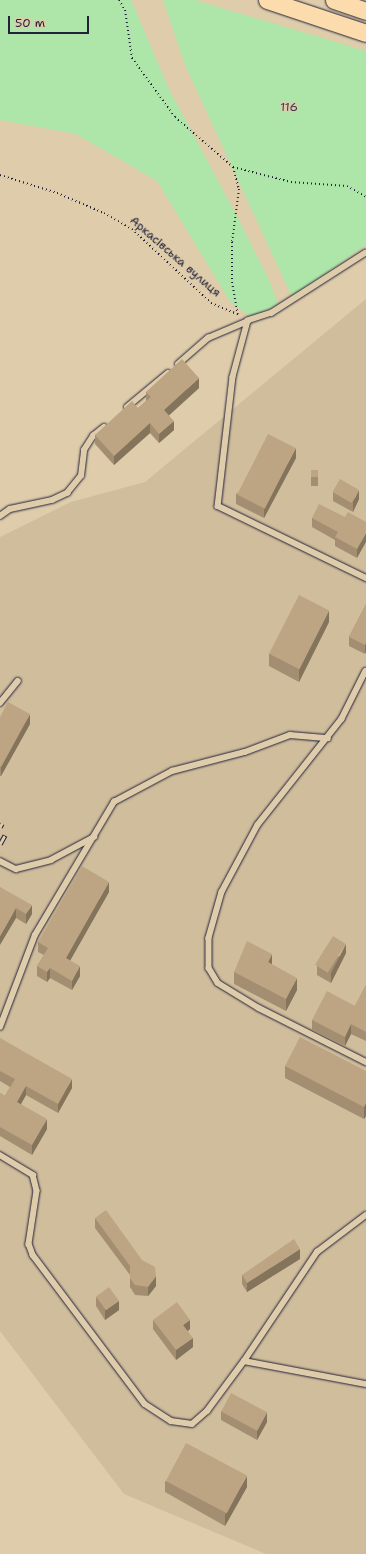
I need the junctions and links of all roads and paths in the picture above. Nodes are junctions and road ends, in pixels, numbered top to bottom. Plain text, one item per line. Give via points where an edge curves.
1 (119, 0) edge
2 (267, 0) edge
3 (334, 0) edge
4 (366, 11) edge
5 (366, 33) edge
6 (233, 167) junction
7 (0, 175) edge
8 (366, 197) edge
9 (366, 253) edge
10 (238, 315) junction
11 (248, 321) junction
12 (121, 413) edge
13 (110, 422) edge
14 (0, 516) edge
15 (366, 578) edge
16 (366, 671) edge
17 (18, 681) dead end
18 (0, 703) edge
19 (328, 738) junction
20 (96, 836) junction
21 (0, 861) edge
22 (0, 1027) edge
23 (366, 1062) edge
24 (0, 1155) edge
25 (366, 1215) edge
26 (244, 1361) junction
27 (366, 1384) edge

1 - 6 path via 125,10 132,58 175,117
2 - 5 main road
3 - 4 main road
6 - 8 path via 291,182 347,186
6 - 10 path via 239,189 232,242 232,282
7 - 10 path, Аркасівська вулиця via 57,193 104,213 132,229 211,303
9 - 11 lane via 272,313
10 - 11 path, Аркасівська вулиця
11 - 12 lane via 208,338
11 - 15 lane via 233,377 218,506
13 - 14 lane via 93,436 84,450 81,476 67,493 52,500 10,509
16 - 19 lane via 342,719
17 - 18 lane
19 - 20 lane via 290,735 245,752 172,771 114,802 102,820
19 - 23 lane via 258,825 222,892 209,938 210,968 218,983 259,1008
20 - 21 lane via 50,860 16,869
20 - 22 lane via 61,887 35,935
24 - 26 lane via 34,1175 37,1191 29,1244 33,1255 145,1404 171,1421 192,1424 207,1411
25 - 26 lane via 317,1252
26 - 27 lane

